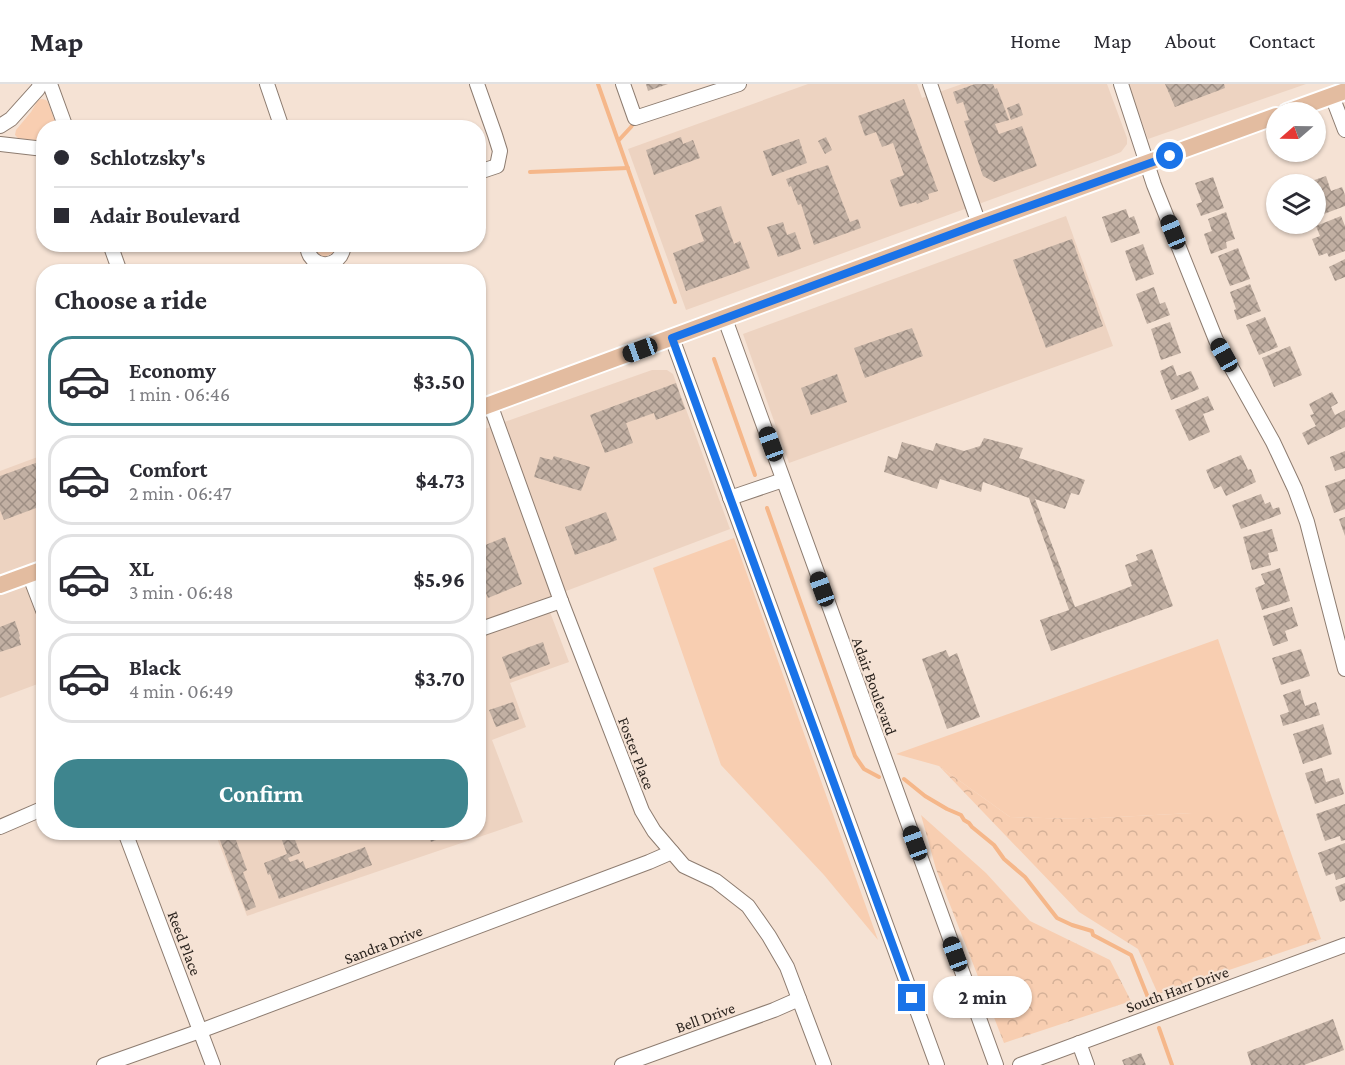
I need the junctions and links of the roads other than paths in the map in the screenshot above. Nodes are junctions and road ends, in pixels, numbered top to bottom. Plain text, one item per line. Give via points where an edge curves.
1 (40, 84) edge
2 (50, 84) edge
3 (267, 84) edge
4 (477, 84) edge
5 (623, 84) edge
6 (739, 84) edge
7 (930, 84) edge
8 (1121, 84) edge
9 (1339, 93) edge
10 (1314, 102) edge
11 (63, 120) edge
12 (279, 120) edge
13 (1266, 120) edge
14 (0, 126) edge
15 (1345, 130) edge
16 (0, 144) edge
17 (36, 148) edge
18 (1148, 164) junction
19 (486, 170) edge
20 (979, 224) junction
21 (309, 252) edge
22 (343, 252) edge
23 (322, 264) edge
24 (328, 264) edge
25 (725, 319) junction
26 (672, 338) junction
27 (486, 405) edge
28 (486, 411) edge
29 (783, 480) junction
30 (730, 498) junction
31 (36, 572) edge
32 (0, 585) edge
33 (561, 602) junction
34 (486, 627) edge
35 (1345, 669) edge
36 (36, 811) edge
37 (0, 827) edge
38 (128, 840) edge
39 (672, 852) junction
40 (1345, 945) edge
41 (799, 999) junction
42 (201, 1031) junction
43 (1079, 1043) junction
44 (104, 1065) edge
45 (213, 1065) edge
46 (622, 1065) edge
47 (824, 1065) edge
48 (937, 1065) edge
49 (996, 1065) edge
50 (1020, 1065) edge
51 (1087, 1065) edge

1 - 14 street via 11,119
2 - 11 street
3 - 12 street
4 - 19 street via 500,151 497,166
5 - 6 street via 635,118
7 - 20 street
8 - 18 street
9 - 10 main road
9 - 15 street
13 - 18 main road
16 - 17 street
18 - 20 main road
18 - 35 street via 1216,340 1295,489
20 - 25 main road
21 - 23 street
22 - 24 street
25 - 26 main road
25 - 29 street, Adair Boulevard
26 - 27 main road
26 - 30 street
28 - 33 street, Foster Place
29 - 30 street
29 - 49 street, Adair Boulevard
30 - 48 street
31 - 32 main road
33 - 34 street
33 - 39 street, Foster Place via 642,811
36 - 37 street
38 - 42 street, Reed Place
39 - 41 street, Foster Place via 684,866 716,881 748,906 787,967
39 - 42 street, Sandra Drive
40 - 43 street, South Harr Drive
41 - 46 street, Bell Drive
41 - 47 street, Foster Place
42 - 44 street, Sandra Drive
42 - 45 street, Reed Place
43 - 50 street, South Harr Drive
43 - 51 street

